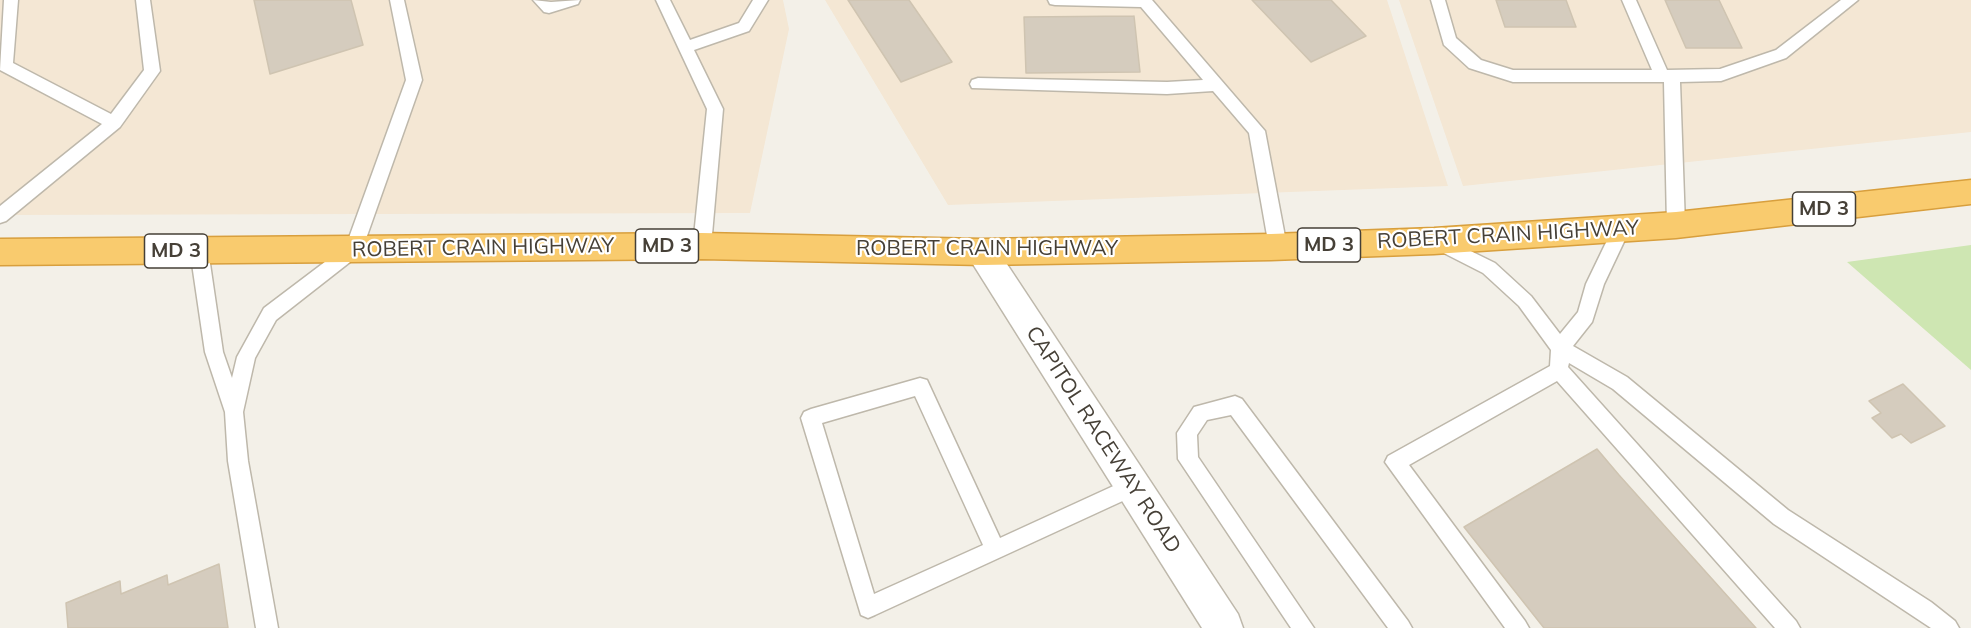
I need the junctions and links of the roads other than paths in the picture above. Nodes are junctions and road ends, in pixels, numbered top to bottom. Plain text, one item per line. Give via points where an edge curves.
1 (11, 0) edge
2 (142, 0) edge
3 (397, 0) edge
4 (540, 0) edge
5 (573, 0) edge
6 (663, 0) edge
7 (761, 0) edge
8 (1055, 0) edge
9 (1438, 0) edge
10 (1629, 0) edge
11 (1851, 0) edge
12 (1146, 1) edge
13 (4, 43) edge
14 (685, 47) junction
15 (1667, 76) junction
16 (978, 84) dead end
17 (1217, 85) junction
18 (114, 123) junction
19 (1971, 192) edge
20 (0, 216) edge
21 (1676, 225) junction
22 (1621, 229) junction
23 (1434, 240) junction
24 (702, 246) junction
25 (1278, 247) junction
26 (199, 250) junction
27 (353, 250) junction
28 (0, 252) edge
29 (982, 252) junction
30 (1560, 348) junction
31 (1559, 370) junction
32 (234, 412) junction
33 (1133, 486) junction
34 (995, 550) junction
35 (267, 628) edge
36 (1224, 628) edge
37 (1303, 628) edge
38 (1401, 628) edge
39 (1518, 628) edge
40 (1789, 628) edge
41 (1948, 628) edge

1 - 13 lane
2 - 18 lane via 152,71
3 - 27 lane via 414,80
4 - 5 lane via 549,8
6 - 14 lane
7 - 14 lane via 744,27
8 - 12 lane
9 - 15 lane via 1449,41 1475,64 1513,76
10 - 15 lane
11 - 15 lane via 1781,54 1721,75
12 - 17 lane
13 - 18 lane via 5,66
14 - 24 lane via 715,110
15 - 21 lane
16 - 17 lane via 1167,88
17 - 25 lane via 1257,131
18 - 20 lane
19 - 21 highway, ROBERT CRAIN HIGHWAY / MD 3
21 - 22 highway, ROBERT CRAIN HIGHWAY / MD 3
22 - 23 highway, ROBERT CRAIN HIGHWAY / MD 3
22 - 30 lane via 1595,284 1586,316
23 - 25 highway, ROBERT CRAIN HIGHWAY / MD 3
23 - 30 lane via 1489,268 1525,301
24 - 27 highway, ROBERT CRAIN HIGHWAY / MD 3
24 - 29 highway, ROBERT CRAIN HIGHWAY / MD 3
25 - 29 highway, ROBERT CRAIN HIGHWAY / MD 3
26 - 27 highway, ROBERT CRAIN HIGHWAY / MD 3
26 - 28 highway, ROBERT CRAIN HIGHWAY / MD 3
26 - 32 lane via 214,352
27 - 32 lane via 270,314 246,357
29 - 33 street, CAPITOL RACEWAY ROAD
30 - 31 lane
30 - 41 lane via 1620,383 1781,517
31 - 39 lane via 1395,462
31 - 40 lane
32 - 35 lane via 238,461
33 - 34 lane
33 - 36 street, CAPITOL RACEWAY ROAD
34 - 34 lane via 868,608 811,418 920,386
37 - 38 lane via 1188,459 1187,433 1201,412 1235,405

